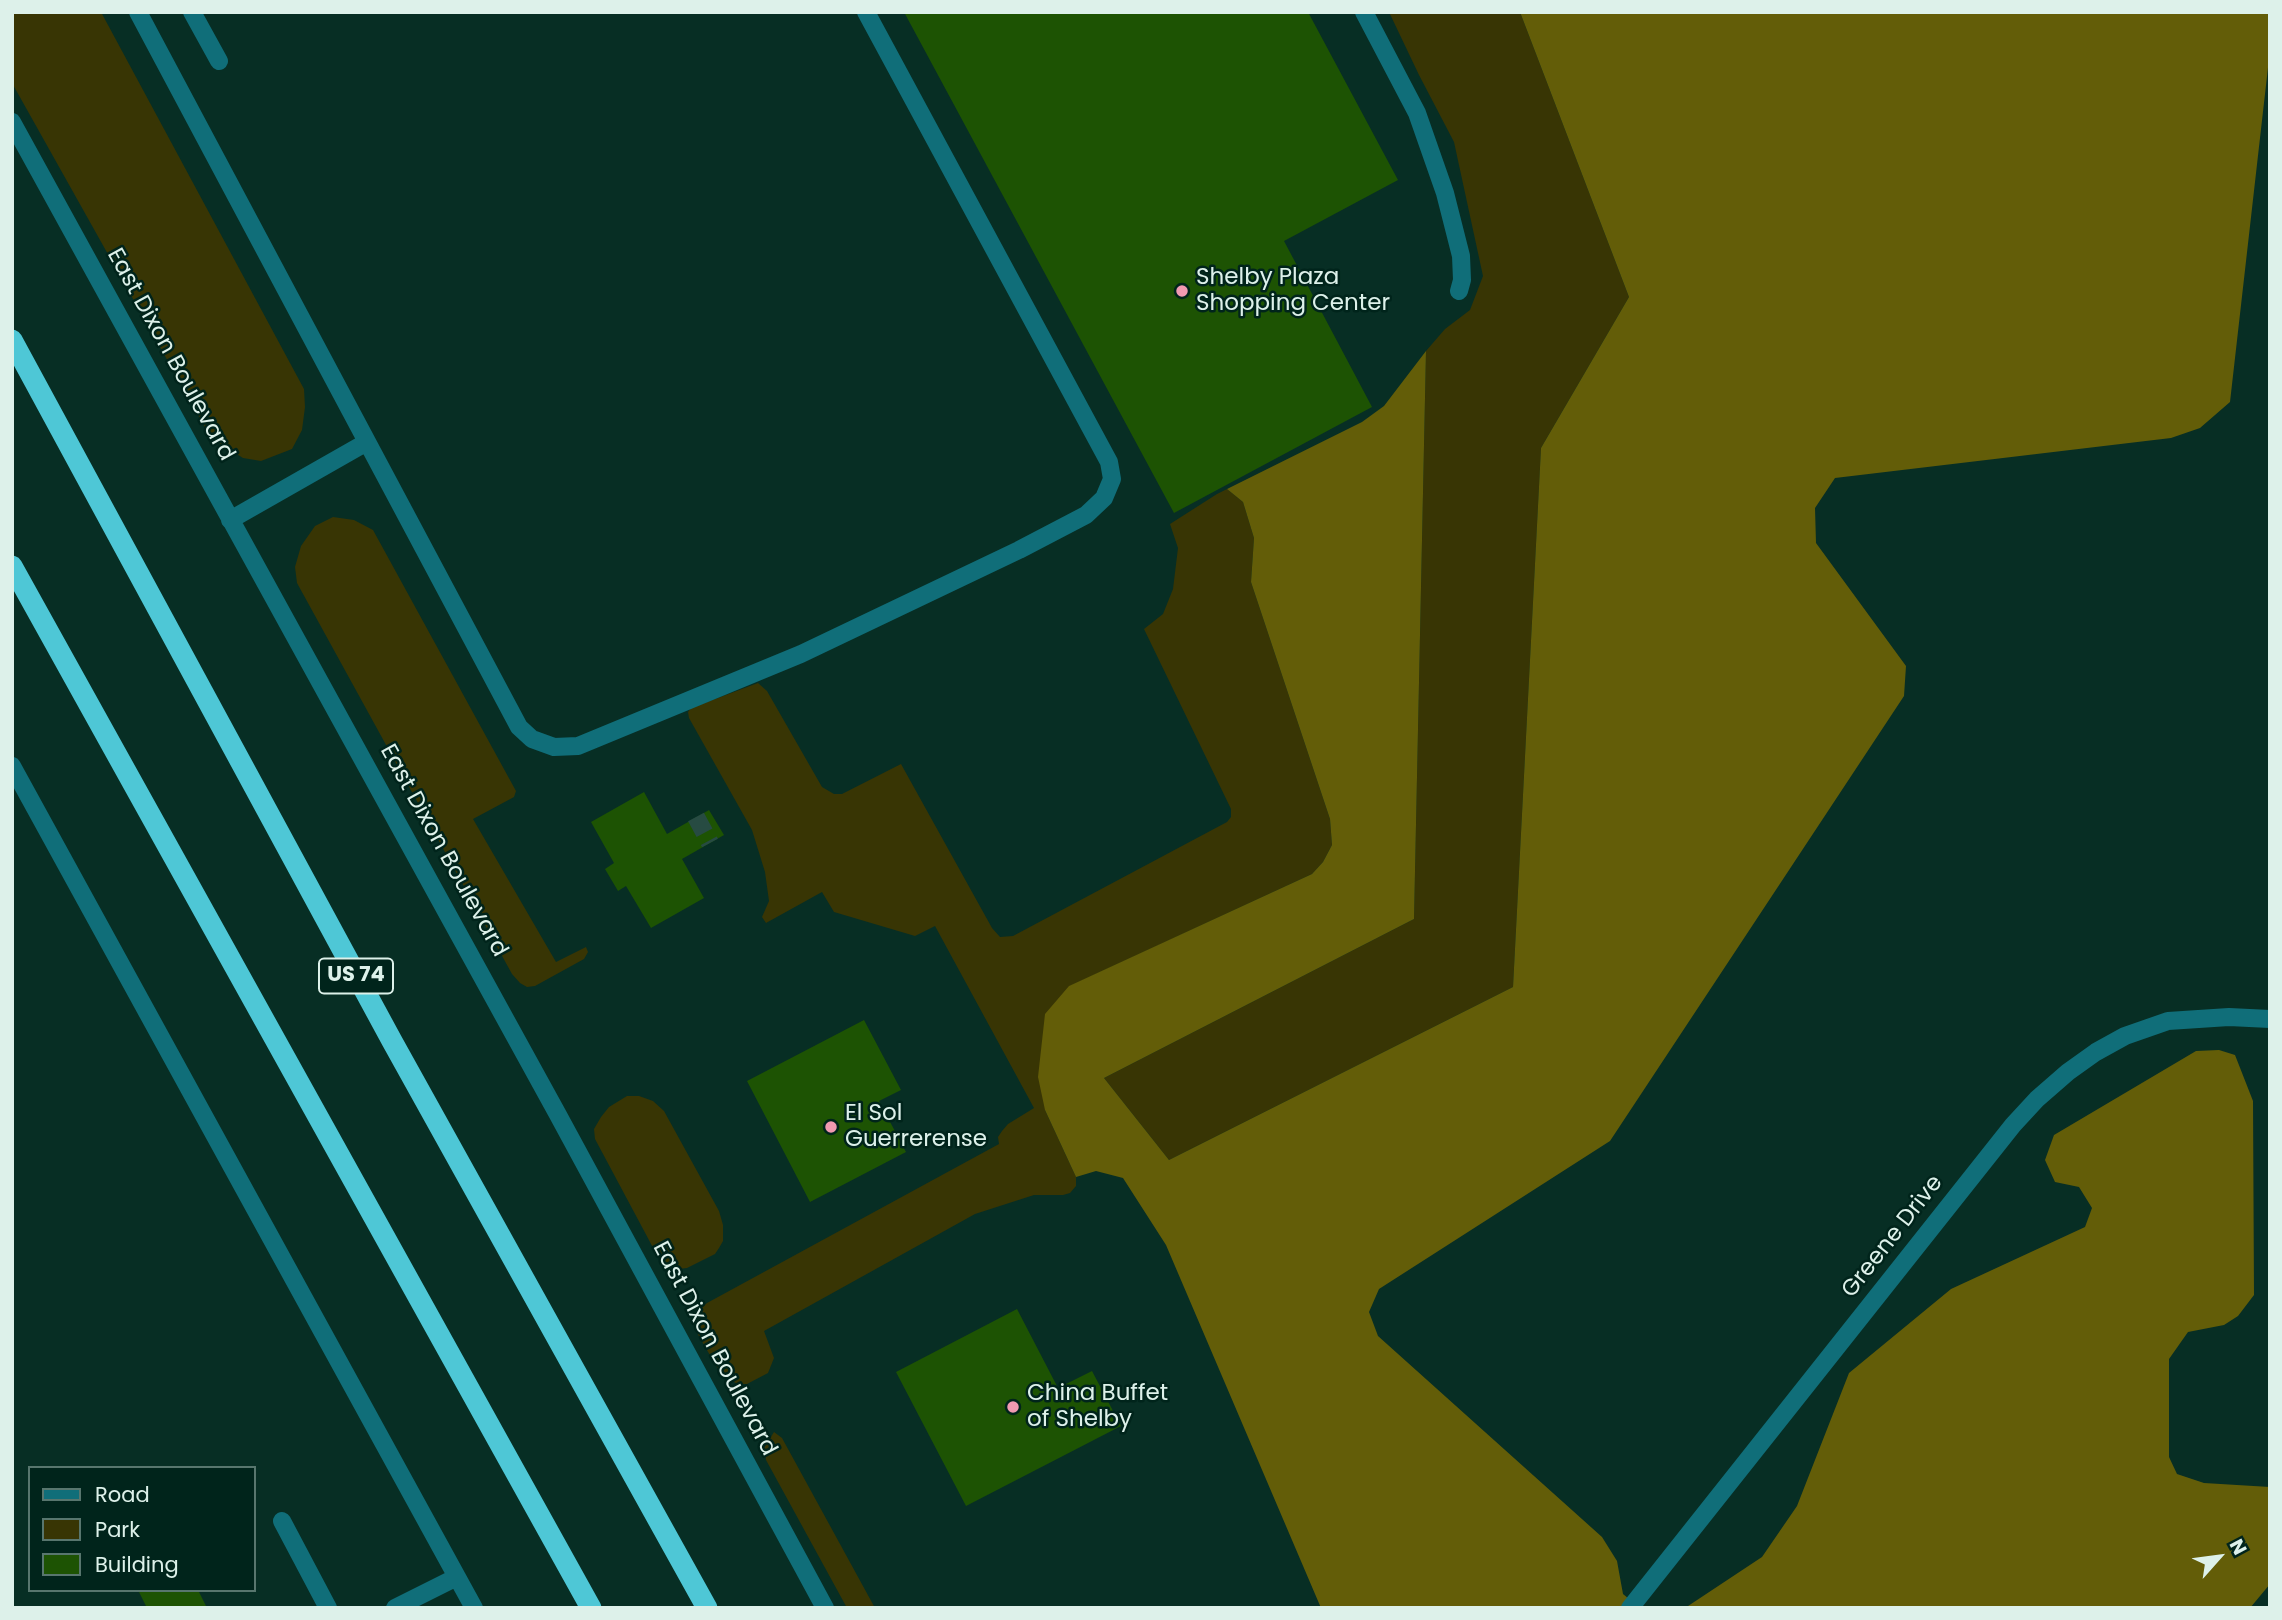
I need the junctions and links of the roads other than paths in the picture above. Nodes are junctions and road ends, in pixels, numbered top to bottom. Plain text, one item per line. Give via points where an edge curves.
1 (138, 12) edge
2 (192, 12) edge
3 (866, 12) edge
4 (1364, 12) edge
5 (219, 61) dead end
6 (12, 122) edge
7 (1459, 291) dead end
8 (12, 340) edge
9 (367, 442) junction
10 (230, 520) junction
11 (12, 566) edge
12 (12, 766) edge
13 (2270, 1019) edge
14 (282, 1521) dead end
15 (457, 1577) junction
16 (328, 1608) edge
17 (395, 1608) edge
18 (474, 1608) edge
19 (591, 1608) edge
20 (707, 1608) edge
21 (825, 1608) edge
22 (1630, 1608) edge

1 - 9 street
2 - 5 street
3 - 9 street via 1109,462 1112,479 1104,498 1086,515 801,654 578,746 554,747 532,739 519,727
4 - 7 street via 1417,113 1445,193 1461,256
6 - 10 street, East Dixon Boulevard
8 - 20 highway, US 74 via 392,1041
9 - 10 street
10 - 21 street, East Dixon Boulevard
11 - 19 highway
12 - 15 street
13 - 22 street, Greene Drive via 2168,1021 2096,1052 2037,1099
14 - 16 street
15 - 17 street
15 - 18 street

